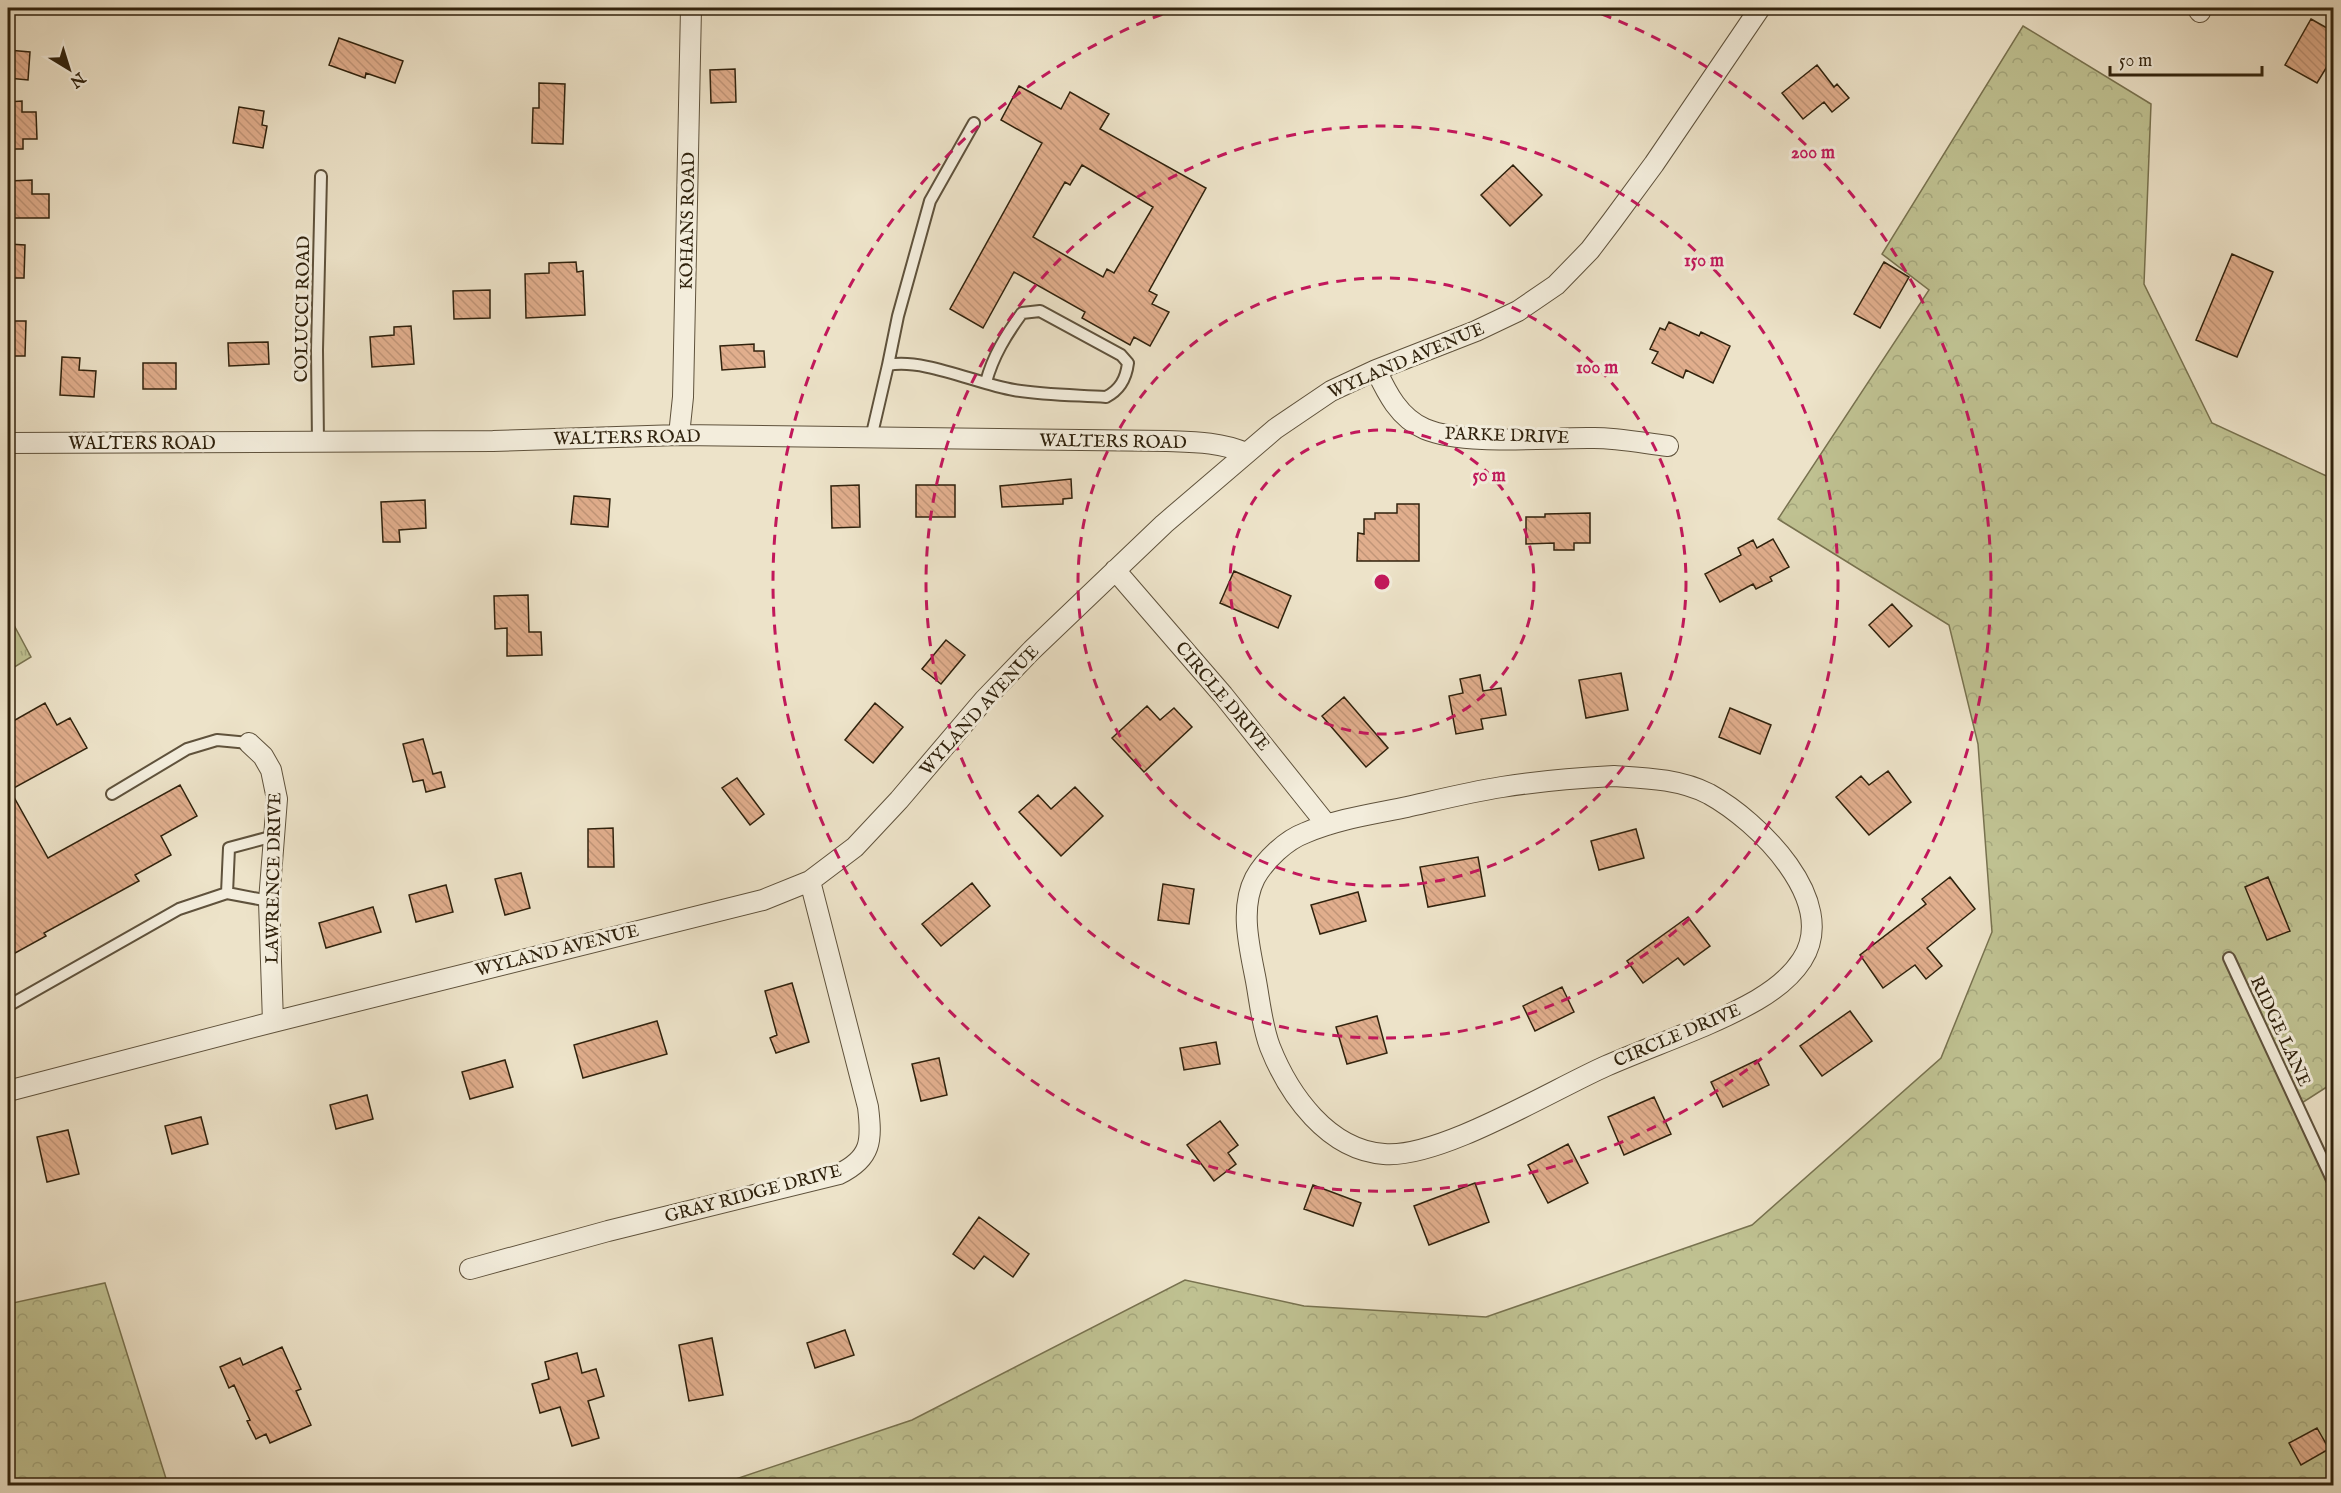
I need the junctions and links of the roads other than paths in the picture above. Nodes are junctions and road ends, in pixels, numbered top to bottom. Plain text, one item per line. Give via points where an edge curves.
1 (691, 8) edge
2 (1760, 8) edge
3 (974, 123) dead end
4 (321, 176) dead end
5 (888, 365) junction
6 (1376, 370) junction
7 (986, 382) junction
8 (679, 435) junction
9 (871, 438) junction
10 (8, 443) edge
11 (318, 443) junction
12 (1668, 446) dead end
13 (1246, 453) junction
14 (1115, 570) junction
15 (249, 743) joint
16 (112, 794) dead end
17 (1327, 825) junction
18 (274, 836) junction
19 (810, 881) junction
20 (227, 893) junction
21 (269, 901) junction
22 (2229, 958) dead end
23 (8, 1006) edge
24 (273, 1022) junction
25 (8, 1092) edge
26 (2334, 1184) edge
27 (470, 1269) dead end

1 - 8 street, KOHANS ROAD
2 - 6 street, WYLAND AVENUE via 1654,164 1590,250 1556,285 1518,311 1476,331
3 - 5 lane via 930,201 897,316
4 - 11 lane, COLUCCI ROAD
5 - 7 lane via 900,363
5 - 9 lane
6 - 12 street, PARKE DRIVE via 1401,412 1423,428 1441,434 1618,439
6 - 13 street, WYLAND AVENUE via 1331,391
7 - 7 lane via 1012,390 1106,397 1118,392 1128,363 1121,355 1040,310 1022,313 1006,335
8 - 9 street, WALTERS ROAD
8 - 11 street, WALTERS ROAD
9 - 13 street, WALTERS ROAD via 1213,442
10 - 11 street, WALTERS ROAD
13 - 14 street, WYLAND AVENUE
14 - 17 street, CIRCLE DRIVE via 1231,704
14 - 19 street, WYLAND AVENUE via 984,700 872,829 833,866
15 - 16 lane via 217,740 187,749
15 - 18 street, LAWRENCE DRIVE via 263,756 275,780
17 - 17 street, CIRCLE DRIVE via 1500,787 1550,780 1614,776 1683,784 1708,794 1748,823 1790,868 1809,903 1810,945 1799,965 1774,989 1727,1015 1601,1068 1450,1139 1397,1154 1360,1149 1331,1134 1318,1121 1275,1058 1261,1013 1249,946 1248,908 1255,878 1292,840
18 - 20 lane via 229,848
18 - 21 street, LAWRENCE DRIVE
19 - 24 street, WYLAND AVENUE via 754,902
19 - 27 street, GRAY RIDGE DRIVE via 868,1107 871,1131 866,1153 839,1174
20 - 21 lane
20 - 23 lane via 179,909
21 - 24 street, LAWRENCE DRIVE
22 - 26 lane, RIDGE LANE
24 - 25 street, WYLAND AVENUE

